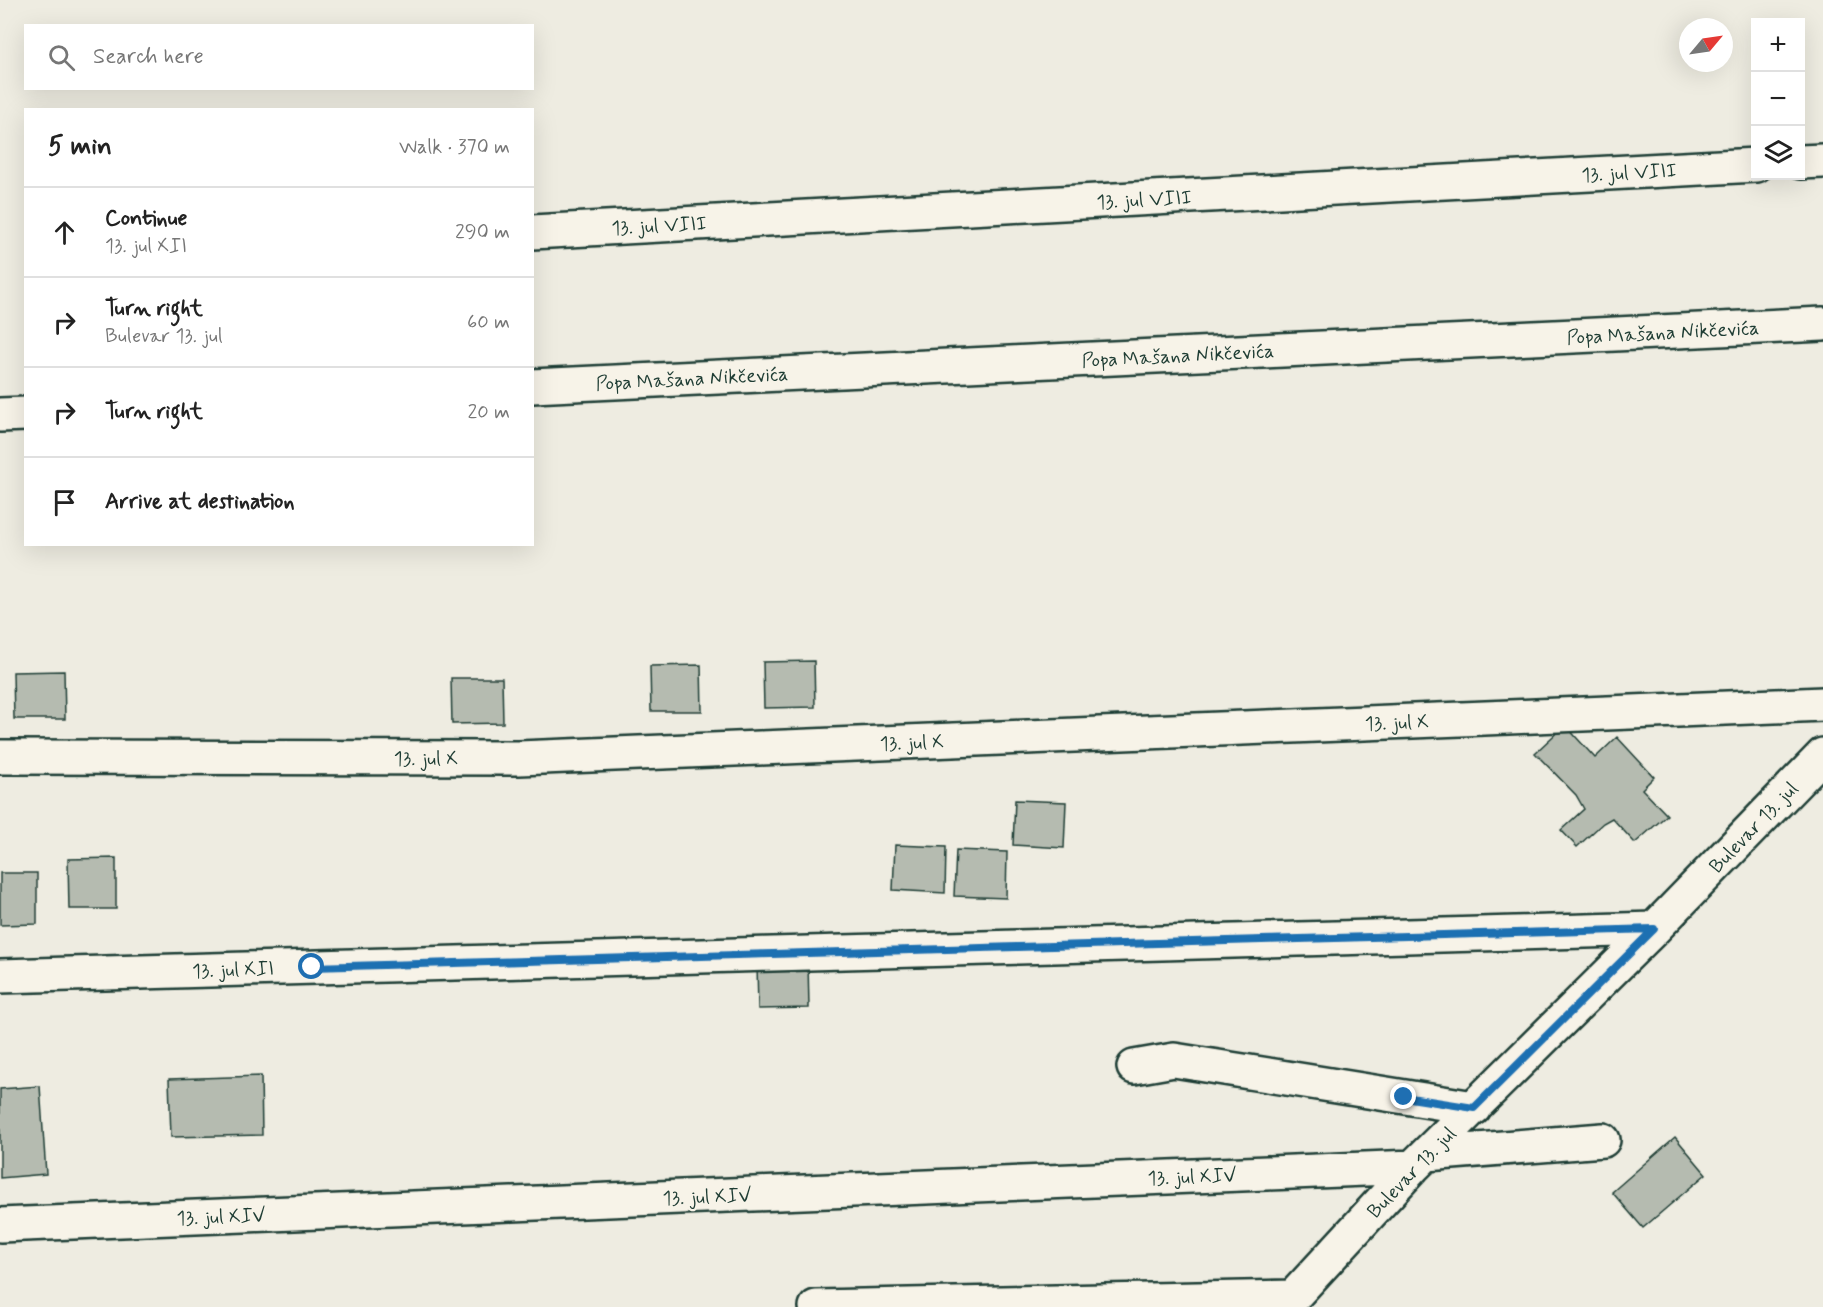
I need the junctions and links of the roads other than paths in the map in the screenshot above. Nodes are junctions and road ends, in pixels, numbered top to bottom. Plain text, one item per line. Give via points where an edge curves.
1 (1823, 161) edge
2 (1805, 162) edge
3 (1751, 165) edge
4 (534, 232) edge
5 (1823, 324) edge
6 (534, 386) edge
7 (24, 414) edge
8 (0, 415) edge
9 (1823, 704) edge
10 (1823, 755) edge
11 (0, 757) edge
12 (1654, 929) junction
13 (0, 976) edge
14 (1134, 1067) dead end
15 (1474, 1108) junction
16 (1603, 1140) dead end
17 (1420, 1161) junction
18 (0, 1225) edge
19 (1286, 1302) edge
20 (816, 1307) edge

1 - 2 street
3 - 4 street, 13. jul VIII
5 - 6 street, Popa Mašana Nikčevića
7 - 8 street
9 - 11 street, 13. jul X via 519,758
10 - 12 street, Bulevar 13. jul
12 - 13 street, 13. jul XII
12 - 15 street, Bulevar 13. jul
14 - 15 street via 1174,1060
15 - 17 street, Bulevar 13. jul
16 - 17 street, 13. jul XIV
17 - 18 street, 13. jul XIV
17 - 19 street, Bulevar 13. jul
19 - 20 street

